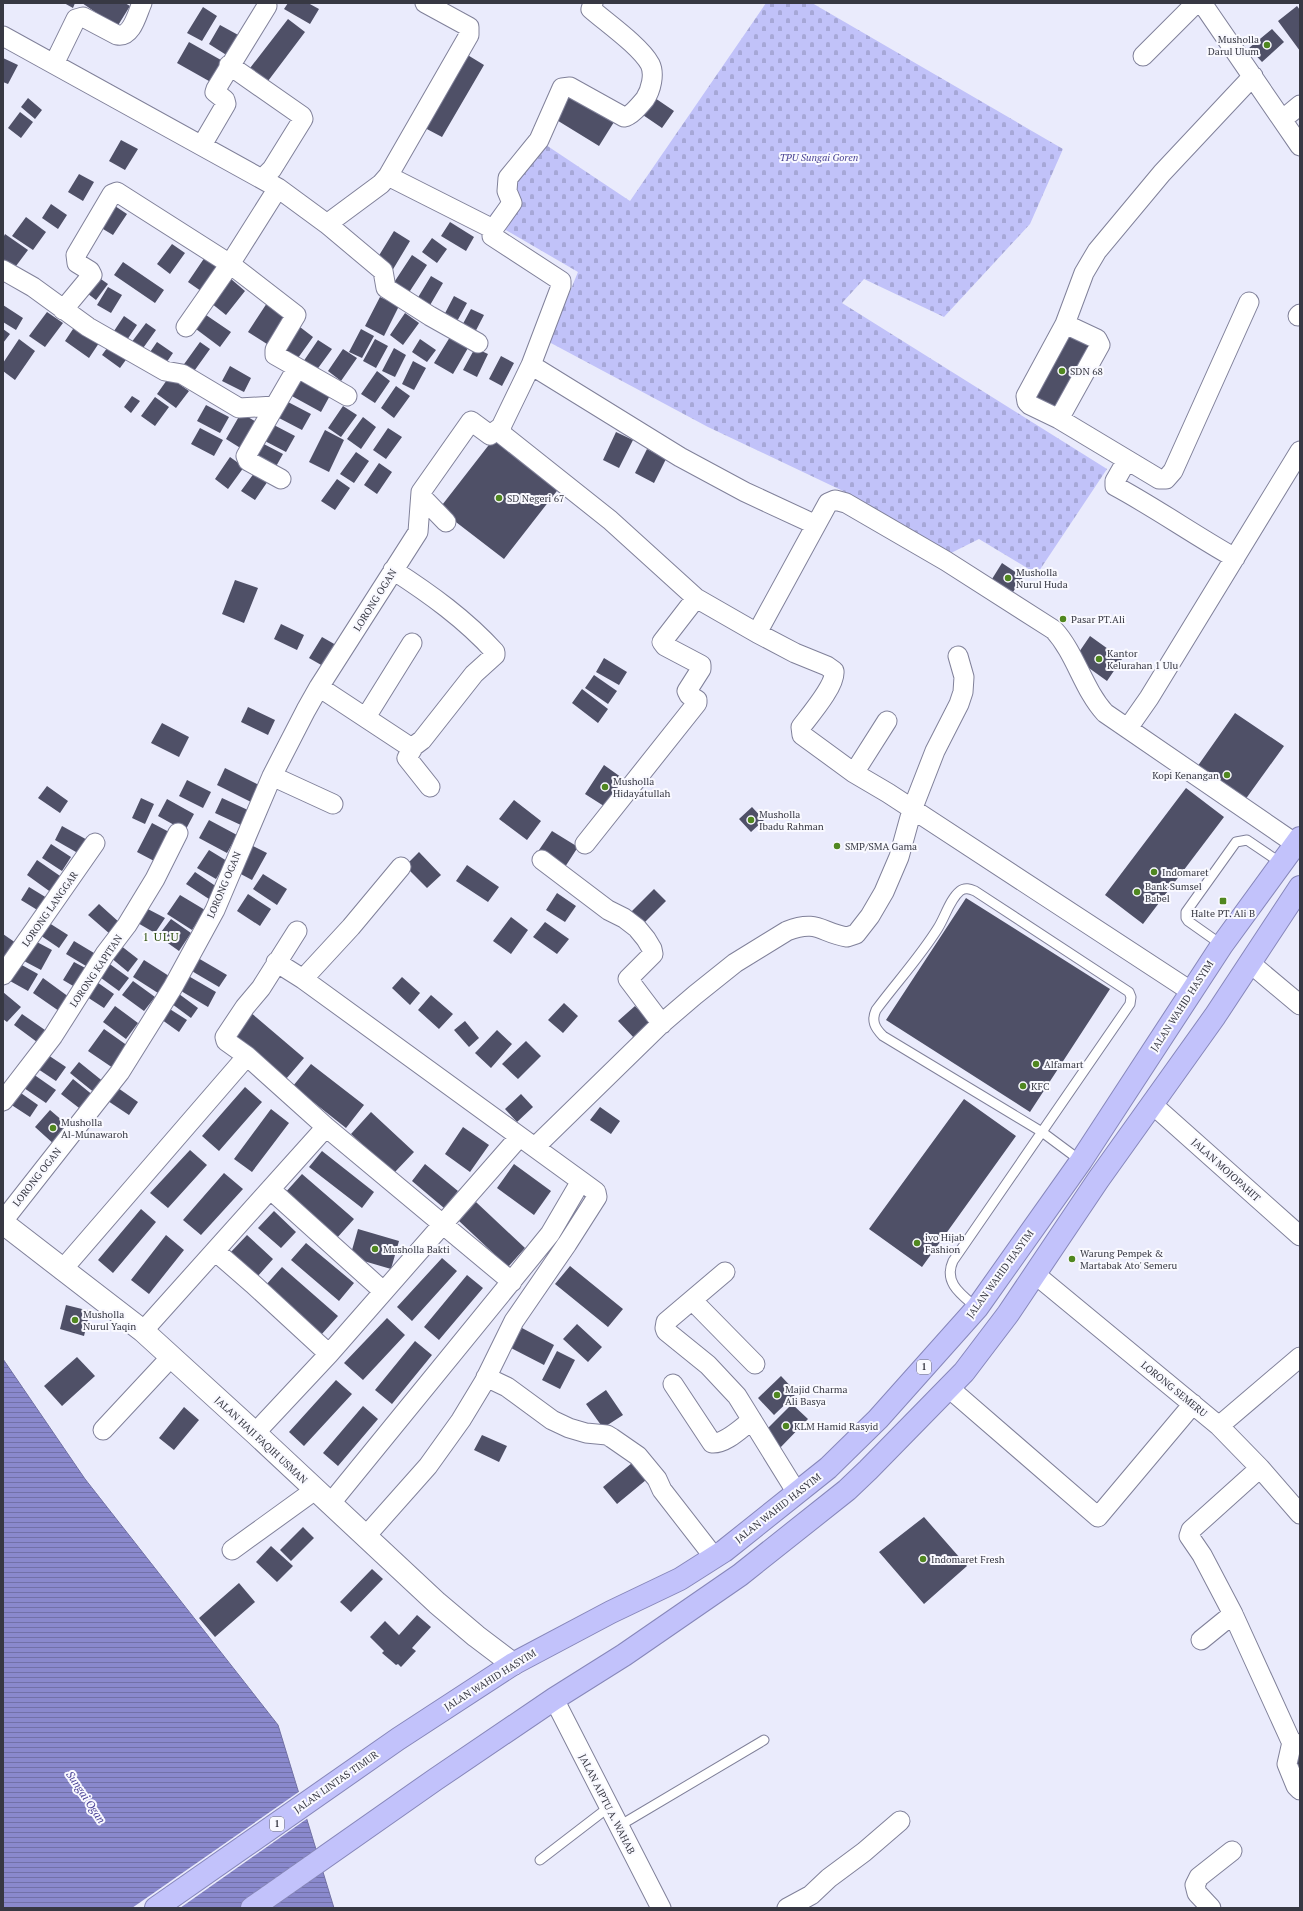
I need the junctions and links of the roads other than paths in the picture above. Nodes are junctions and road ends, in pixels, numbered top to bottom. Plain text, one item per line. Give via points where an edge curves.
1 (142, 3) edge
2 (425, 3) edge
3 (592, 3) edge
4 (1196, 3) edge
5 (1202, 3) edge
6 (267, 6) dead end
7 (3, 36) edge
8 (1143, 56) dead end
9 (54, 64) junction
10 (229, 65) junction
11 (1253, 76) junction
12 (1300, 105) edge
13 (1283, 119) junction
14 (202, 145) junction
15 (1300, 146) edge
16 (388, 176) junction
17 (270, 184) junction
18 (327, 224) junction
19 (493, 229) junction
20 (233, 260) junction
21 (3, 270) edge
22 (1249, 302) dead end
23 (63, 310) junction
24 (1065, 324) junction
25 (186, 327) dead end
26 (478, 343) dead end
27 (531, 364) junction
28 (297, 368) junction
29 (347, 396) dead end
30 (274, 406) junction
31 (1059, 419) junction
32 (501, 427) junction
33 (1300, 451) edge
34 (1127, 460) junction
35 (281, 479) dead end
36 (421, 496) junction
37 (446, 522) dead end
38 (816, 525) junction
39 (1235, 558) junction
40 (393, 570) junction
41 (696, 598) junction
42 (757, 633) junction
43 (412, 643) dead end
44 (958, 656) dead end
45 (319, 687) junction
46 (366, 717) junction
47 (887, 721) dead end
48 (1128, 728) junction
49 (414, 746) junction
50 (854, 773) junction
51 (272, 776) junction
52 (430, 787) dead end
53 (333, 804) dead end
54 (912, 810) junction
55 (178, 833) dead end
56 (1298, 841) edge
57 (95, 842) dead end
58 (585, 844) dead end
59 (542, 860) dead end
60 (1281, 863) junction
61 (401, 867) dead end
62 (1300, 887) edge
63 (297, 931) dead end
64 (1222, 945) junction
65 (276, 962) junction
66 (1250, 962) junction
67 (3, 975) edge
68 (303, 979) junction
69 (1192, 992) junction
70 (1300, 1005) edge
71 (662, 1024) junction
72 (247, 1056) junction
73 (3, 1101) edge
74 (1152, 1104) junction
75 (326, 1127) junction
76 (1042, 1132) junction
77 (514, 1143) dead end
78 (535, 1147) junction
79 (1081, 1161) junction
80 (581, 1181) junction
81 (271, 1190) junction
82 (3, 1222) edge
83 (442, 1224) junction
84 (550, 1234) junction
85 (1300, 1236) edge
86 (567, 1244) junction
87 (215, 1251) junction
88 (62, 1270) junction
89 (725, 1272) dead end
90 (1036, 1275) junction
91 (512, 1282) junction
92 (383, 1291) junction
93 (692, 1301) junction
94 (977, 1308) junction
95 (143, 1332) junction
96 (329, 1354) junction
97 (171, 1356) junction
98 (1300, 1357) edge
99 (755, 1364) dead end
100 (486, 1377) junction
101 (673, 1384) dead end
102 (949, 1388) junction
103 (1193, 1404) junction
104 (878, 1419) junction
105 (752, 1420) junction
106 (1219, 1426) junction
107 (103, 1430) dead end
108 (255, 1433) junction
109 (899, 1439) junction
110 (1260, 1468) junction
111 (797, 1492) junction
112 (322, 1497) junction
113 (1300, 1514) edge
114 (365, 1537) junction
115 (232, 1550) dead end
116 (714, 1557) junction
117 (1233, 1614) junction
118 (1201, 1640) dead end
119 (513, 1664) junction
120 (554, 1699) junction
121 (398, 1739) joint
122 (764, 1740) dead end
123 (1296, 1743) edge
124 (1300, 1790) edge
125 (609, 1807) junction
126 (900, 1821) dead end
127 (619, 1826) junction
128 (1232, 1851) dead end
129 (540, 1860) dead end
130 (657, 1906) edge
131 (156, 1908) edge
132 (252, 1908) edge
133 (787, 1908) edge
134 (1211, 1908) edge

1 - 9 street via 129,32 122,36 83,17 76,19
2 - 16 street via 469,27 470,32
3 - 19 street via 591,9 641,52 650,64 650,90 634,111 624,117 570,87 562,88 538,140 508,178 507,191 512,202
4 - 8 street
5 - 11 street
6 - 10 street
7 - 9 street
9 - 14 street
10 - 14 street via 215,91 226,104
10 - 17 street via 303,118 272,169
11 - 13 street
11 - 24 street via 1162,173 1097,251 1084,273
12 - 13 street
13 - 15 street
14 - 17 street
16 - 18 street
16 - 19 street
17 - 18 street
17 - 20 street via 249,234
18 - 26 street via 383,271 386,288
19 - 27 street via 491,234 494,239 561,281
20 - 23 street via 120,192 114,192 75,257 77,263 90,270 92,275
20 - 25 street
20 - 28 street via 296,313 274,352
21 - 23 street via 33,287
22 - 34 street via 1170,476 1159,479
23 - 30 street via 165,371 182,374 239,408
24 - 31 street via 1026,399 1030,405
24 - 31 street via 1097,338 1100,345
27 - 32 street
27 - 38 street via 680,457 745,492
28 - 29 street
28 - 30 street
30 - 35 street via 246,456 248,461
31 - 34 street
32 - 36 street via 490,435 471,421 421,492
32 - 41 street via 503,435 610,520
33 - 39 street
34 - 39 street via 1115,480 1115,486
36 - 37 street
36 - 40 street, LORONG OGAN via 418,532
38 - 42 street
38 - 48 street via 828,503 835,500 846,503 946,561 1054,630 1098,704 1105,713
39 - 48 street
40 - 45 street, LORONG OGAN
40 - 49 street via 448,608 495,653 474,674 422,740
41 - 42 street
41 - 58 street via 662,642 701,665 687,690 697,703
42 - 50 street via 834,671 829,687 801,727 801,732
43 - 46 street
44 - 54 street via 964,677 963,692 935,751
45 - 46 street
45 - 51 street, LORONG OGAN
46 - 49 street via 407,745
47 - 50 street
48 - 56 street
49 - 52 street via 407,758
50 - 54 street
51 - 53 street
51 - 82 street, LORONG OGAN via 215,910 173,987 120,1072
54 - 69 street
54 - 71 street via 899,857 884,892 856,934 851,937 844,936 814,926 787,931 735,963
55 - 73 street, LORONG KAPITAN via 155,879 127,925 105,954 53,1036
56 - 60 highway, JALAN WAHID HASYIM / 1
57 - 67 street, LORONG LANGGAR
59 - 71 street via 608,910 628,921 646,939 653,954 628,979
60 - 64 highway, JALAN WAHID HASYIM / 1
60 - 64 lane via 1247,840 1236,842 1185,915 1188,921
61 - 68 street
62 - 66 highway
63 - 65 street
64 - 69 highway, JALAN WAHID HASYIM / 1
65 - 68 street
65 - 72 street via 261,988 225,1038 229,1044
66 - 70 street
66 - 74 highway
68 - 78 street
69 - 79 highway, JALAN WAHID HASYIM / 1
71 - 78 street
72 - 75 street
72 - 88 street
74 - 85 street, JALAN MOJOPAHIT
74 - 90 highway via 1098,1180
75 - 81 street
75 - 83 street
76 - 76 lane via 883,1036 874,1024 873,1016 876,1010 938,928 958,894 965,888 975,892 1131,995 1130,1004
76 - 79 lane
76 - 94 lane via 950,1268 949,1276 956,1289
77 - 83 street
78 - 80 street
79 - 94 highway, JALAN WAHID HASYIM / 1
80 - 84 street
80 - 86 street via 596,1192 596,1197
81 - 87 street
81 - 92 street
82 - 88 street, JALAN HAJI FAQIH USMAN
83 - 91 street
83 - 92 street
84 - 86 street
84 - 91 street
86 - 100 street via 514,1321
87 - 95 street
87 - 96 street
88 - 95 street, JALAN HAJI FAQIH USMAN
89 - 93 street
90 - 102 highway via 964,1372
90 - 103 street, LORONG SEMERU
91 - 112 street
92 - 96 street
93 - 99 street
93 - 105 street via 666,1322 666,1332 725,1382
94 - 104 highway, JALAN WAHID HASYIM / 1
95 - 97 street, JALAN HAJI FAQIH USMAN
96 - 108 street
97 - 107 street
97 - 108 street, JALAN HAJI FAQIH USMAN
98 - 106 street
100 - 114 street via 461,1420 428,1466
100 - 116 street via 507,1387 552,1420 586,1433 607,1435 638,1456
101 - 105 street via 712,1443 719,1442
102 - 103 street via 1098,1517
102 - 109 highway
103 - 106 street, LORONG SEMERU
104 - 109 highway
104 - 111 highway, JALAN WAHID HASYIM / 1 via 828,1468
105 - 111 street
106 - 110 street, LORONG SEMERU
108 - 112 street, JALAN HAJI FAQIH USMAN
109 - 120 highway via 847,1490 740,1575 624,1655
110 - 113 street, LORONG SEMERU
110 - 117 street via 1189,1534
111 - 116 highway, JALAN WAHID HASYIM / 1
112 - 114 street, JALAN HAJI FAQIH USMAN
112 - 115 street
114 - 119 street, JALAN HAJI FAQIH USMAN via 437,1603
116 - 119 highway, JALAN WAHID HASYIM / 1 via 680,1579
117 - 118 street
117 - 123 street
119 - 121 highway, JALAN WAHID HASYIM / 1
120 - 125 street, JALAN AIPTU A. WAHAB
120 - 132 highway
121 - 131 highway, JALAN LINTAS TIMUR / 1
122 - 127 lane
123 - 124 street via 1287,1764
125 - 127 street, JALAN AIPTU A. WAHAB
125 - 129 lane
126 - 133 street via 816,1890
127 - 130 street, JALAN AIPTU A. WAHAB
128 - 134 street via 1199,1877 1195,1885 1197,1893

